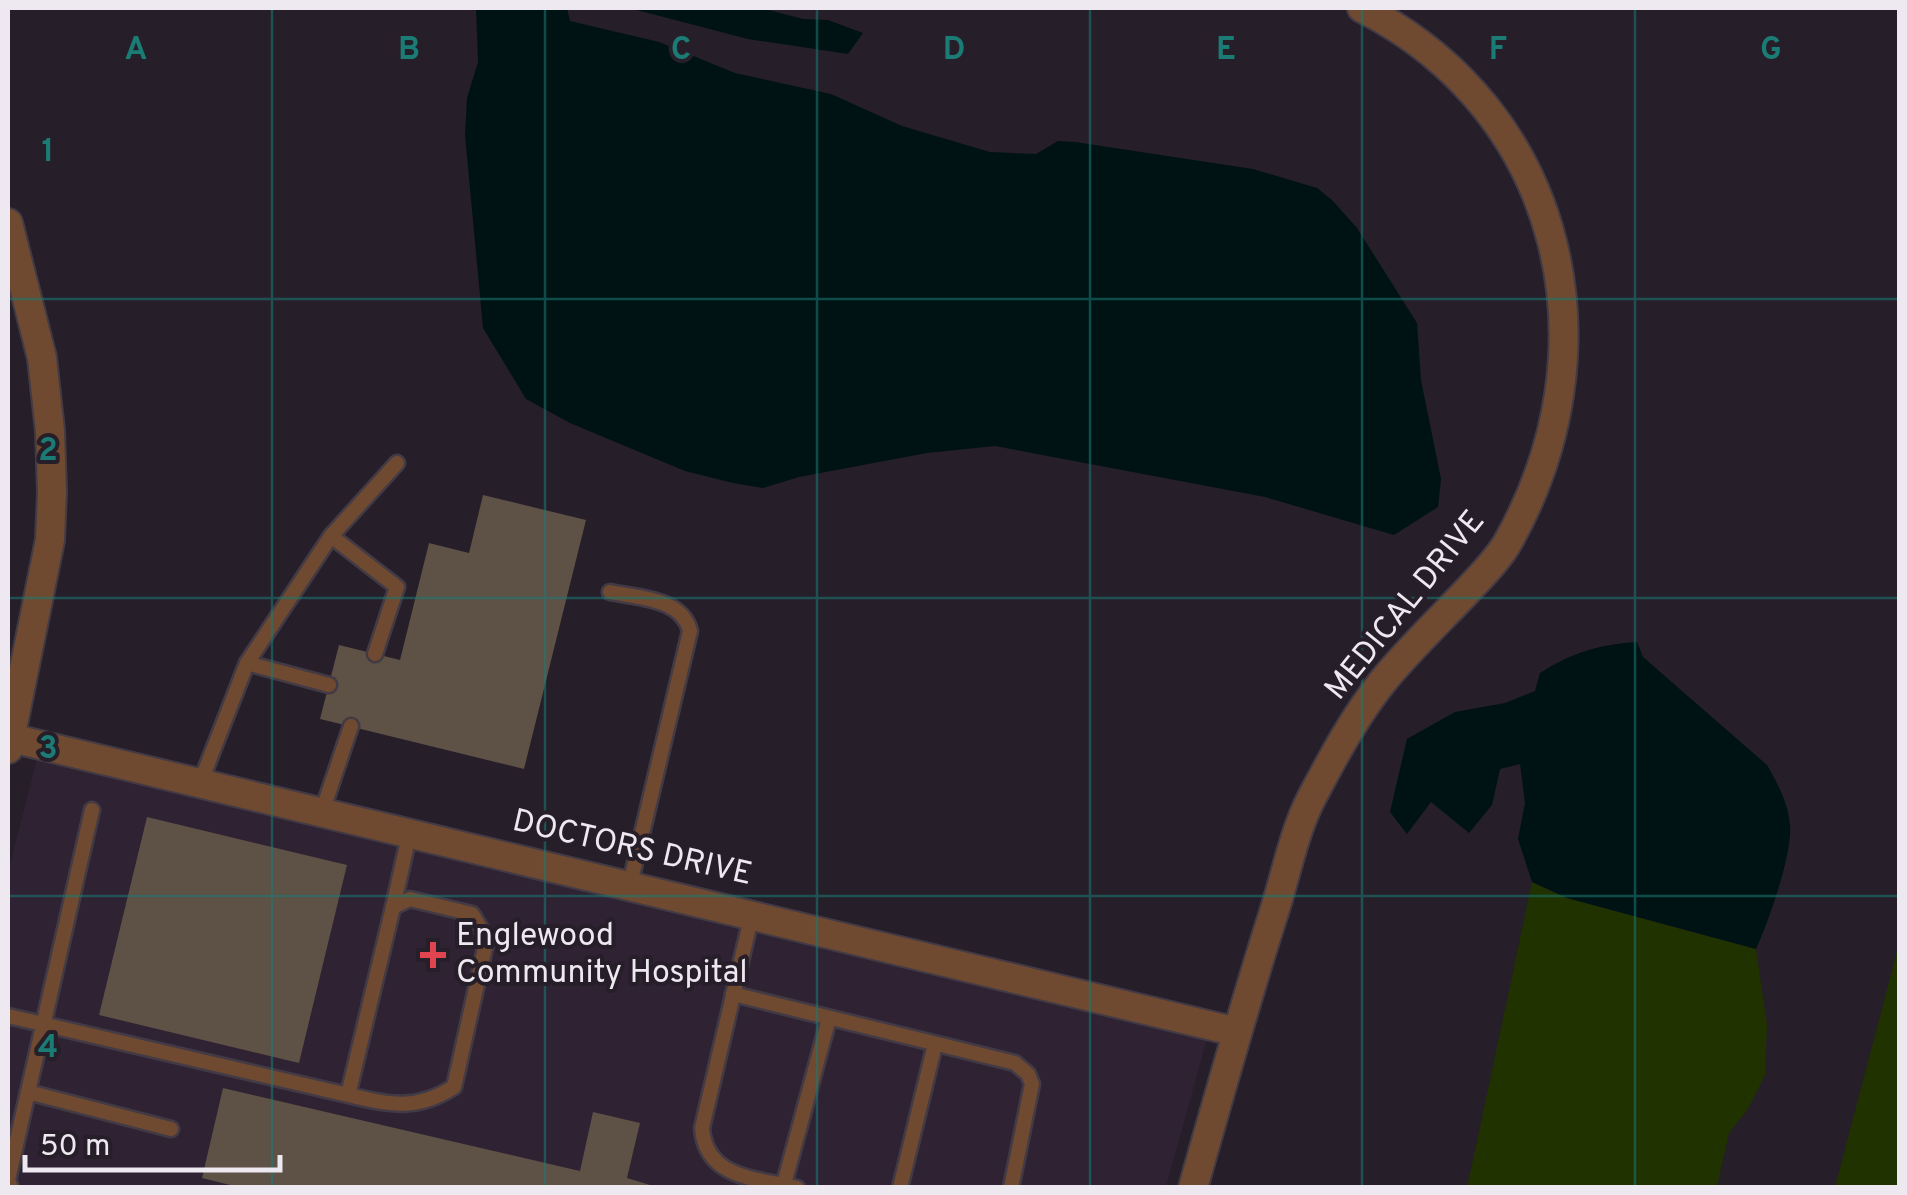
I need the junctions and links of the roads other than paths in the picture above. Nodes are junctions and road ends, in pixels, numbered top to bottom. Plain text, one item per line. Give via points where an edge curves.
1 (1362, 8) edge
2 (8, 222) edge
3 (397, 462) dead end
4 (331, 536) junction
5 (610, 592) dead end
6 (374, 654) dead end
7 (247, 662) junction
8 (329, 686) dead end
9 (351, 726) dead end
10 (9, 743) edge
11 (201, 781) junction
12 (92, 810) dead end
13 (322, 812) junction
14 (410, 831) junction
15 (630, 884) junction
16 (393, 907) junction
17 (752, 913) junction
18 (733, 994) junction
19 (8, 1016) edge
20 (829, 1018) junction
21 (44, 1024) junction
22 (1236, 1032) junction
23 (935, 1044) junction
24 (28, 1092) junction
25 (348, 1094) junction
26 (171, 1129) dead end
27 (791, 1186) edge
28 (11, 1188) edge
29 (900, 1188) edge
30 (1010, 1188) edge
31 (1193, 1188) edge

1 - 22 street, MEDICAL DRIVE via 1419,43 1469,89 1513,148 1554,245 1565,318 1564,371 1549,450 1507,544 1384,681 1310,802
2 - 10 street via 42,358 52,492 50,540
3 - 4 lane
4 - 6 lane via 397,587
4 - 7 lane
5 - 15 lane via 674,606 690,630
7 - 8 lane
7 - 11 lane
9 - 13 lane
10 - 11 street, DOCTORS DRIVE
11 - 13 street, DOCTORS DRIVE
12 - 21 lane
13 - 14 street, DOCTORS DRIVE
14 - 15 street, DOCTORS DRIVE
14 - 16 lane
15 - 17 street, DOCTORS DRIVE
16 - 25 lane
16 - 25 lane via 410,899 472,914 487,939 454,1087 428,1103 383,1103
17 - 18 lane
17 - 22 street, DOCTORS DRIVE
18 - 20 lane
18 - 27 lane via 703,1146 713,1162 734,1173
19 - 21 lane
20 - 23 lane
20 - 27 lane
21 - 24 lane
21 - 25 lane
22 - 31 street, MEDICAL DRIVE
23 - 29 lane
23 - 30 lane via 1015,1064 1028,1074 1032,1084
24 - 26 lane
24 - 28 lane

